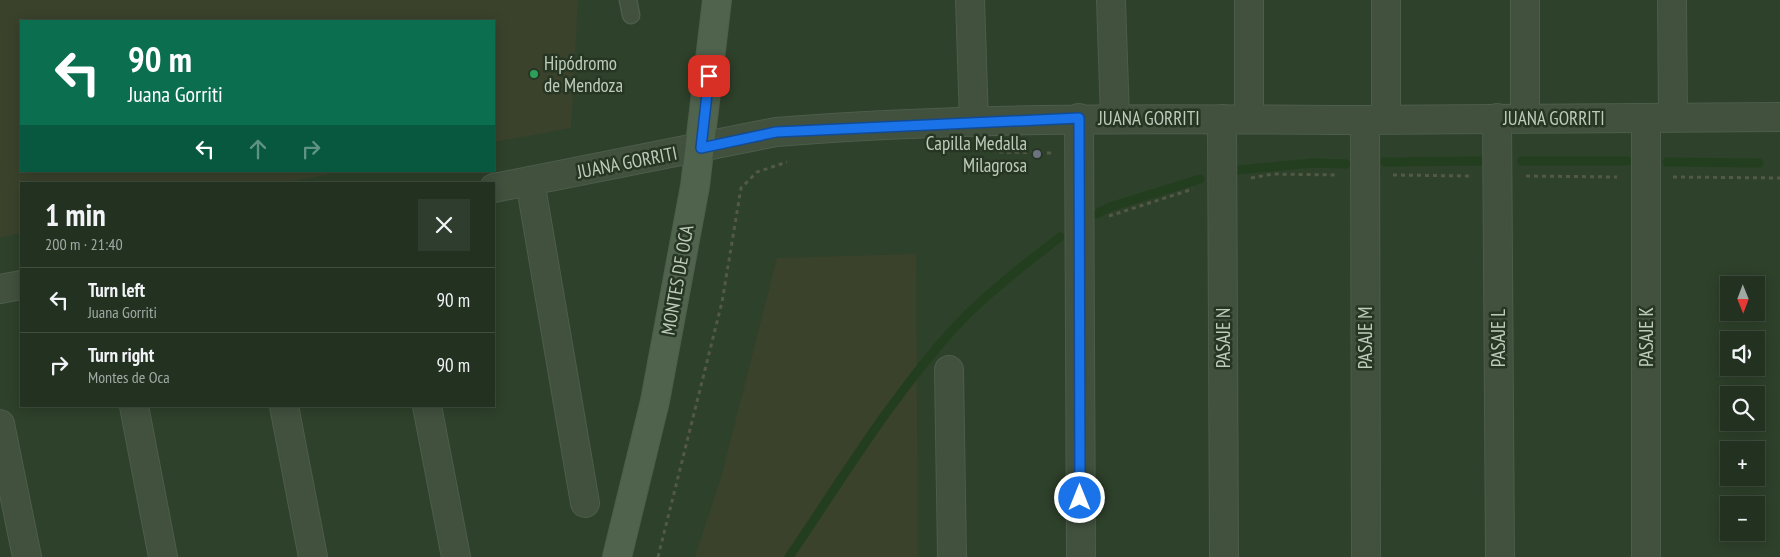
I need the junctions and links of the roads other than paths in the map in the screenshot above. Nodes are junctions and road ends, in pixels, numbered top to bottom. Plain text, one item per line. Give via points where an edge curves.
1 (717, 0) edge
2 (970, 0) edge
3 (1111, 0) edge
4 (1249, 0) edge
5 (1386, 0) edge
6 (1525, 0) edge
7 (1672, 0) edge
8 (1673, 117) junction
9 (1780, 117) edge
10 (1079, 118) junction
11 (1115, 118) junction
12 (1497, 118) junction
13 (1525, 118) junction
14 (1646, 118) junction
15 (1222, 119) junction
16 (1250, 119) junction
17 (1375, 120) junction
18 (974, 122) junction
19 (701, 148) junction
20 (530, 181) junction
21 (495, 188) edge
22 (20, 285) edge
23 (0, 289) edge
24 (949, 370) dead end
25 (134, 407) edge
26 (284, 407) edge
27 (427, 407) edge
28 (0, 424) edge
29 (585, 503) dead end
30 (27, 557) edge
31 (163, 557) edge
32 (314, 557) edge
33 (456, 557) edge
34 (617, 557) edge
35 (952, 557) edge
36 (1081, 557) edge
37 (1224, 557) edge
38 (1366, 557) edge
39 (1500, 557) edge
40 (1646, 557) edge

1 - 19 main road, MONTES DE OCA
2 - 18 street
3 - 11 street
4 - 16 street
5 - 17 street, PASAJE M
6 - 13 street
7 - 8 street
8 - 9 street, JUANA GORRITI
8 - 14 street, JUANA GORRITI
10 - 11 street, JUANA GORRITI
10 - 18 street, JUANA GORRITI
10 - 36 street
11 - 15 street, JUANA GORRITI
12 - 13 street, JUANA GORRITI
12 - 17 street, JUANA GORRITI
12 - 39 street, PASAJE L
13 - 14 street, JUANA GORRITI
14 - 40 street, PASAJE K
15 - 16 street, JUANA GORRITI
15 - 37 street, PASAJE N
16 - 17 street, JUANA GORRITI
17 - 38 street, PASAJE M via 1365,175
18 - 19 street, JUANA GORRITI via 776,132
19 - 20 street, JUANA GORRITI
19 - 34 main road, MONTES DE OCA via 655,402
20 - 21 street, JUANA GORRITI
20 - 29 street
22 - 23 street
24 - 35 street
25 - 31 street
26 - 32 street
27 - 33 street
28 - 30 street

